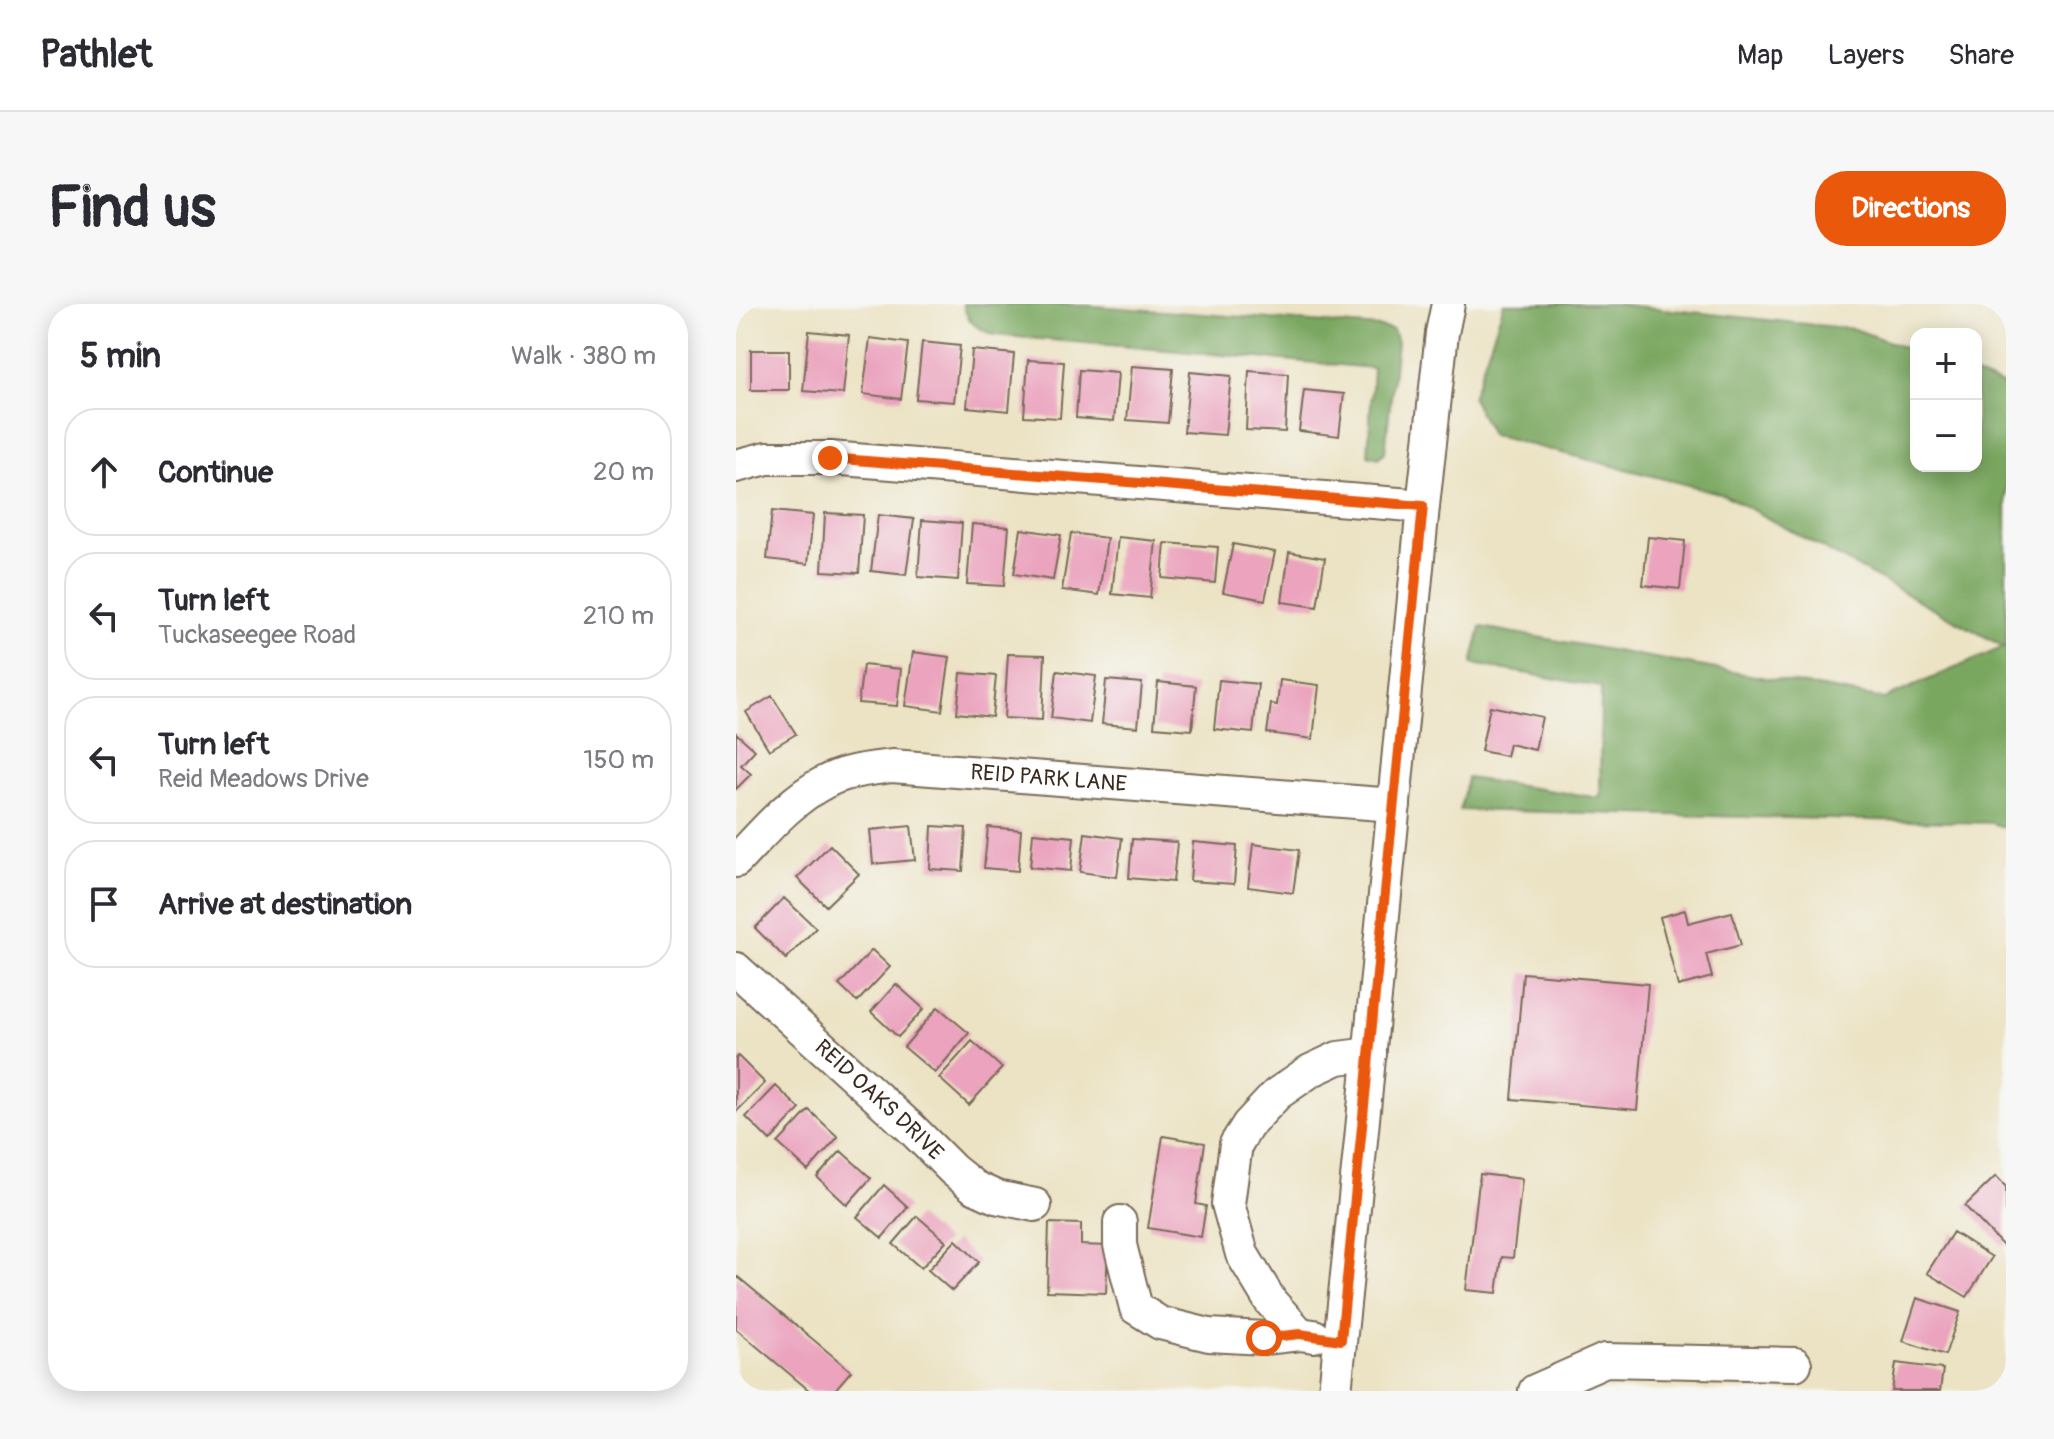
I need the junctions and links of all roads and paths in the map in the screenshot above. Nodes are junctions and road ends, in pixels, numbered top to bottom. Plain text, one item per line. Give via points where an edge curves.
1 (1448, 304) edge
2 (736, 466) edge
3 (1423, 506) junction
4 (1394, 805) junction
5 (736, 861) edge
6 (736, 969) edge
7 (1370, 1054) junction
8 (1035, 1205) dead end
9 (1120, 1222) dead end
10 (1300, 1334) junction
11 (1341, 1340) junction
12 (1795, 1364) dead end
13 (1335, 1391) edge
14 (1535, 1391) edge

1 - 3 street
2 - 3 street via 767,458 830,458
3 - 4 street
4 - 5 street, REID PARK LANE via 892,766 826,781 768,827
4 - 7 street
6 - 8 street, REID OAKS DRIVE via 974,1187
7 - 10 street via 1338,1058 1310,1071 1277,1094 1236,1144 1228,1204 1242,1254 1271,1302
7 - 11 street
9 - 10 street via 1120,1245 1136,1308 1160,1323 1209,1335
10 - 11 street
11 - 13 street
12 - 14 street via 1605,1360

